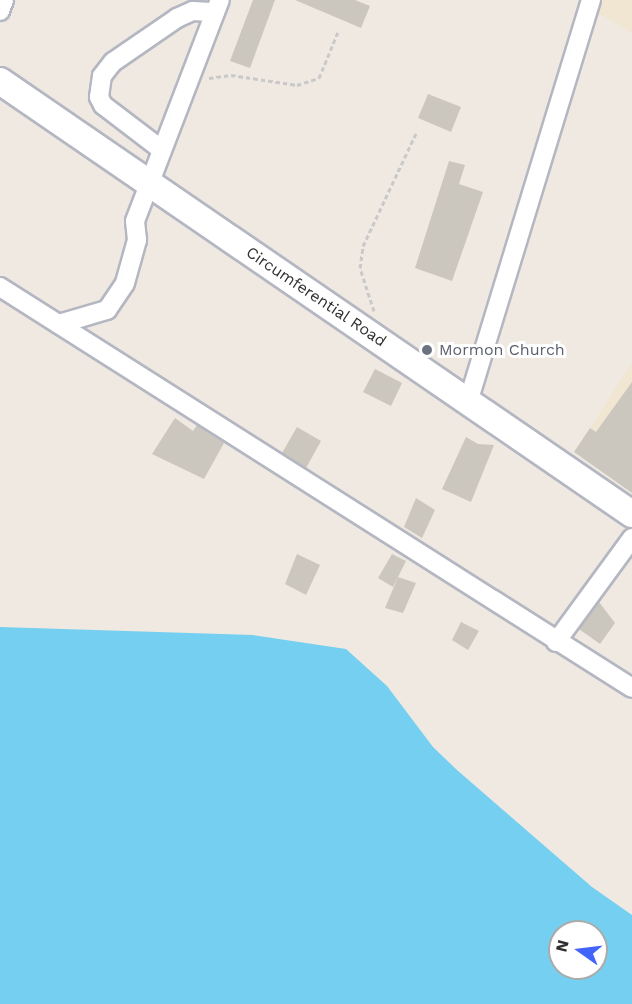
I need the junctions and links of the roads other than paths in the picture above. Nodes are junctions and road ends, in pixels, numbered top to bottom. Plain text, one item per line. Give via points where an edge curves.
1 (4, 0) edge
2 (591, 0) edge
3 (218, 6) edge
4 (0, 11) edge
5 (0, 81) edge
6 (162, 150) junction
7 (148, 183) junction
8 (0, 287) edge
9 (59, 324) junction
10 (469, 399) junction
11 (632, 514) edge
12 (632, 538) edge
13 (556, 642) junction
14 (632, 688) edge

1 - 4 street
2 - 10 street
3 - 6 street
3 - 6 street via 193,10 177,18 113,62 102,76 99,97 103,105
5 - 7 main road, Circumferential Road
6 - 7 street
7 - 9 street via 135,221 133,261 114,301 97,314
7 - 10 main road, Circumferential Road
8 - 9 street
9 - 13 street
10 - 11 main road, Circumferential Road
12 - 13 street
13 - 14 street

